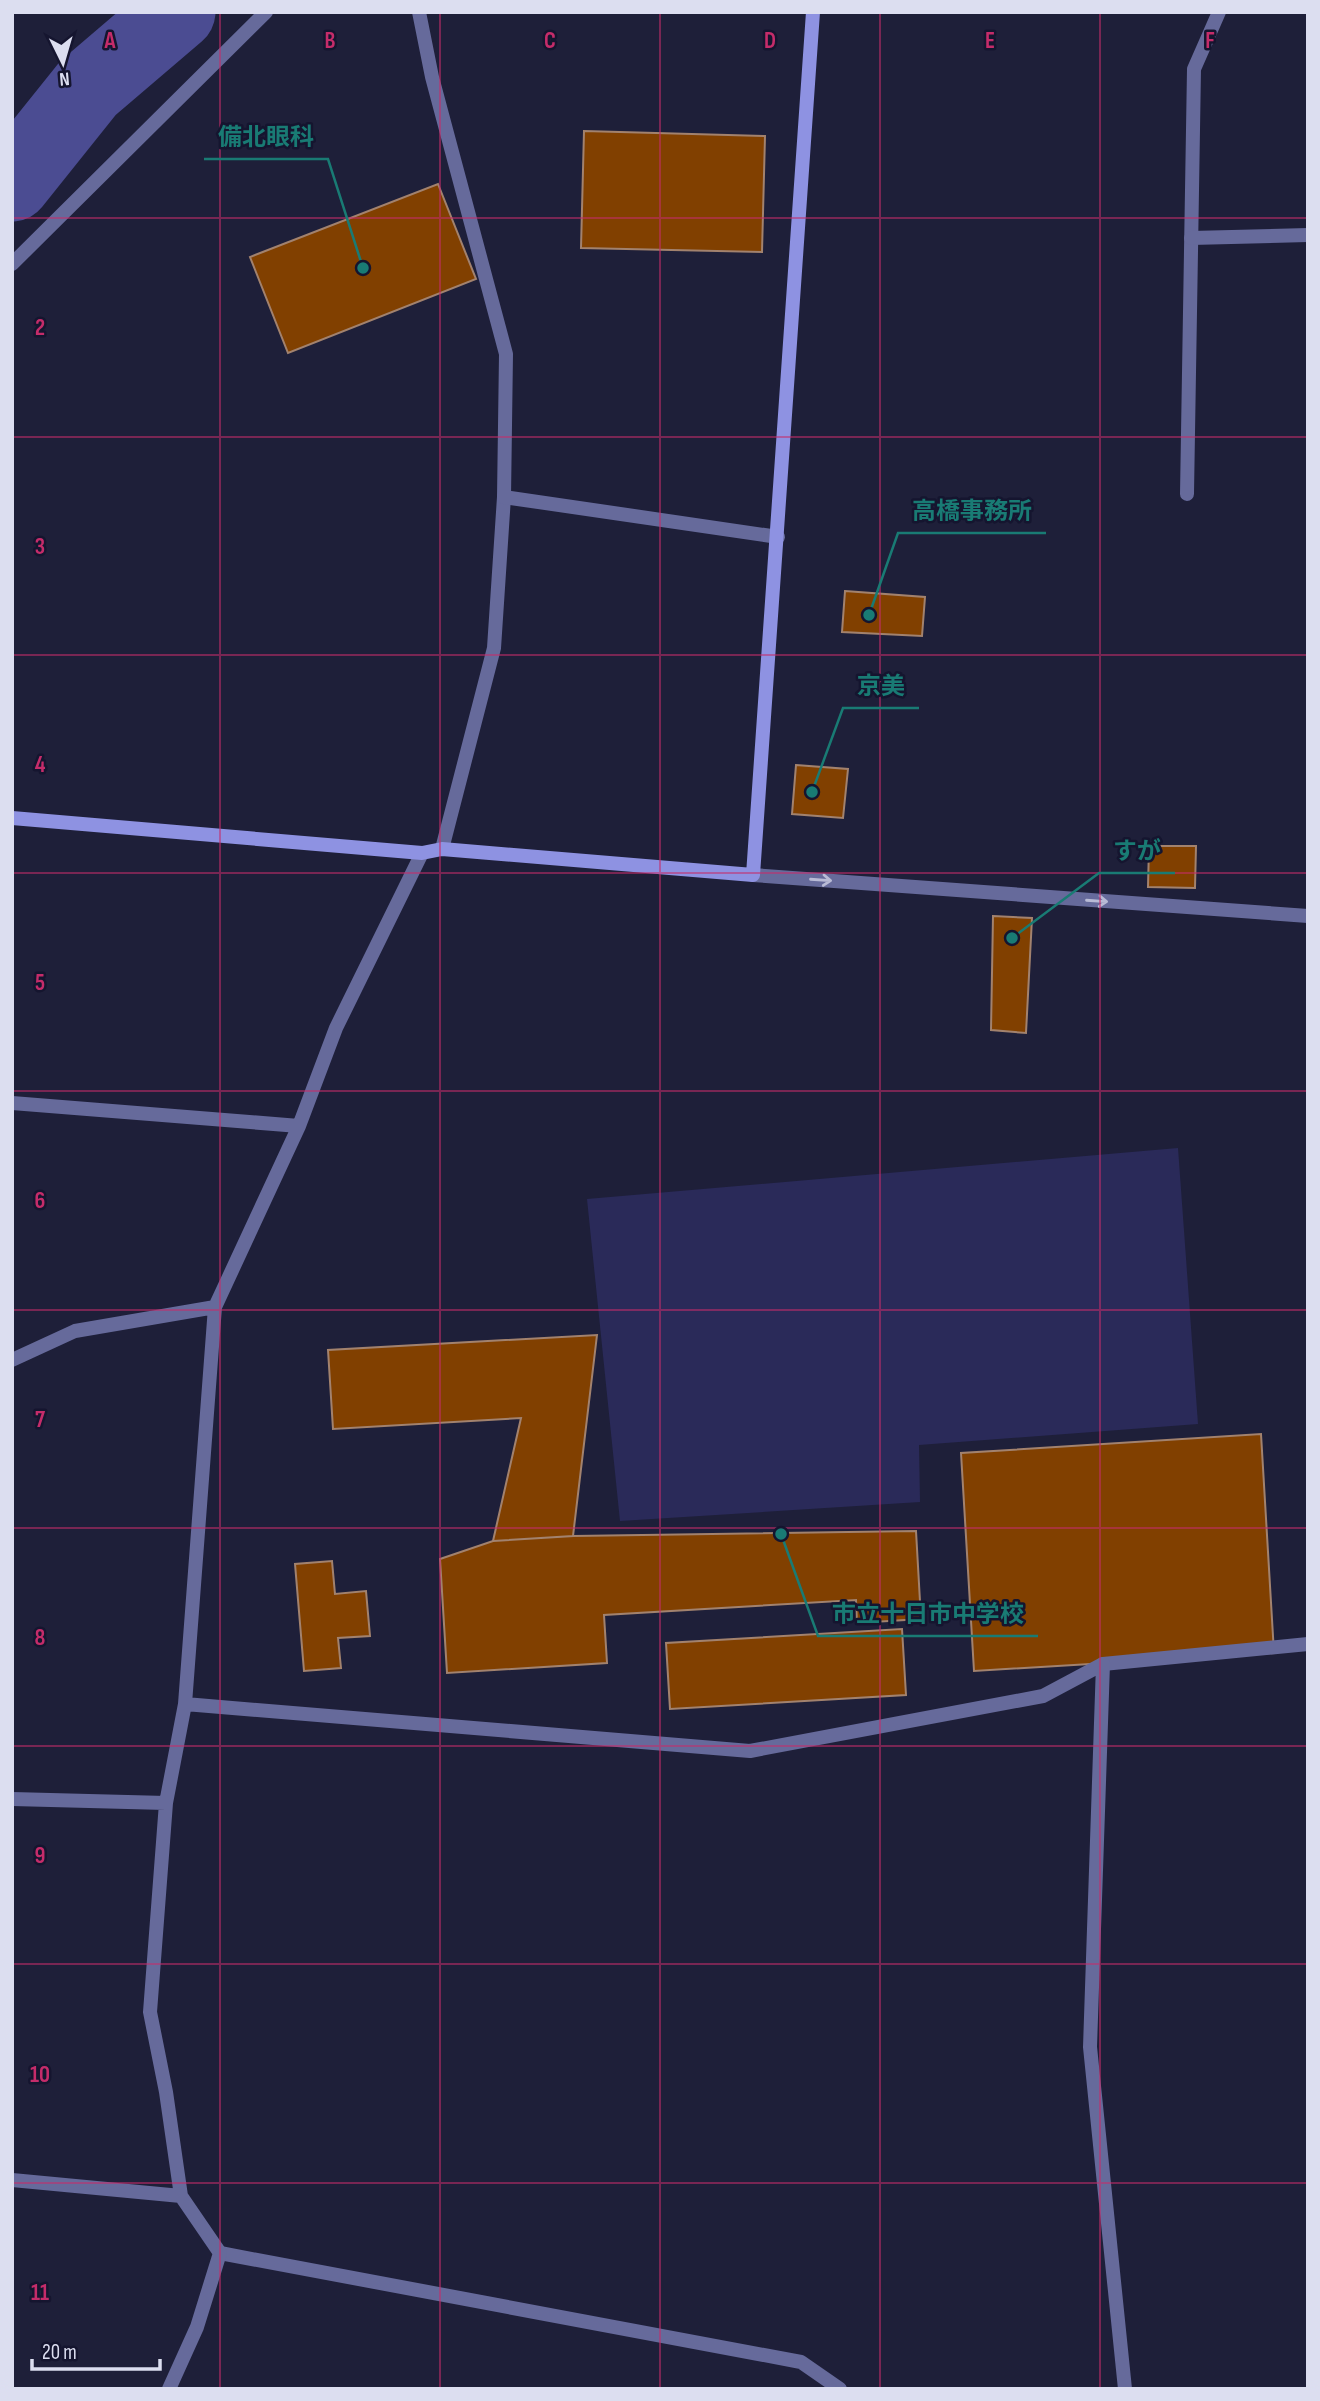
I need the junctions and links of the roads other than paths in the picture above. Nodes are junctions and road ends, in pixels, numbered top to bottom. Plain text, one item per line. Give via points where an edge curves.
1 (266, 12) edge
2 (419, 12) edge
3 (813, 12) edge
4 (1219, 12) edge
5 (1308, 235) edge
6 (1191, 238) junction
7 (12, 264) edge
8 (1187, 494) dead end
9 (504, 497) junction
10 (778, 537) junction
11 (12, 818) edge
12 (442, 849) junction
13 (422, 853) junction
14 (753, 875) junction
15 (1308, 916) edge
16 (12, 1103) edge
17 (299, 1126) junction
18 (215, 1307) junction
19 (12, 1360) edge
20 (1308, 1644) edge
21 (1103, 1664) junction
22 (185, 1704) junction
23 (12, 1799) edge
24 (166, 1803) junction
25 (12, 2180) edge
26 (181, 2196) junction
27 (220, 2253) junction
28 (169, 2389) edge
29 (840, 2389) edge
30 (1125, 2389) edge

1 - 7 street
2 - 9 street via 506,354
3 - 10 street
4 - 6 street via 1194,69
5 - 6 street
6 - 8 street
9 - 10 street
9 - 12 street via 494,648
10 - 14 street
11 - 13 street
12 - 13 street
12 - 14 street
13 - 17 street via 336,1028
14 -> 15 street
16 - 17 street
17 - 18 street
18 - 19 street via 75,1331
18 - 22 street
20 - 21 street
21 - 22 street via 1043,1696 750,1751
21 - 30 street via 1090,2047
22 - 24 street
23 - 24 street
24 - 26 street via 150,2012
25 - 26 street
26 - 27 street
27 - 28 street via 197,2326
27 - 29 street via 801,2362

